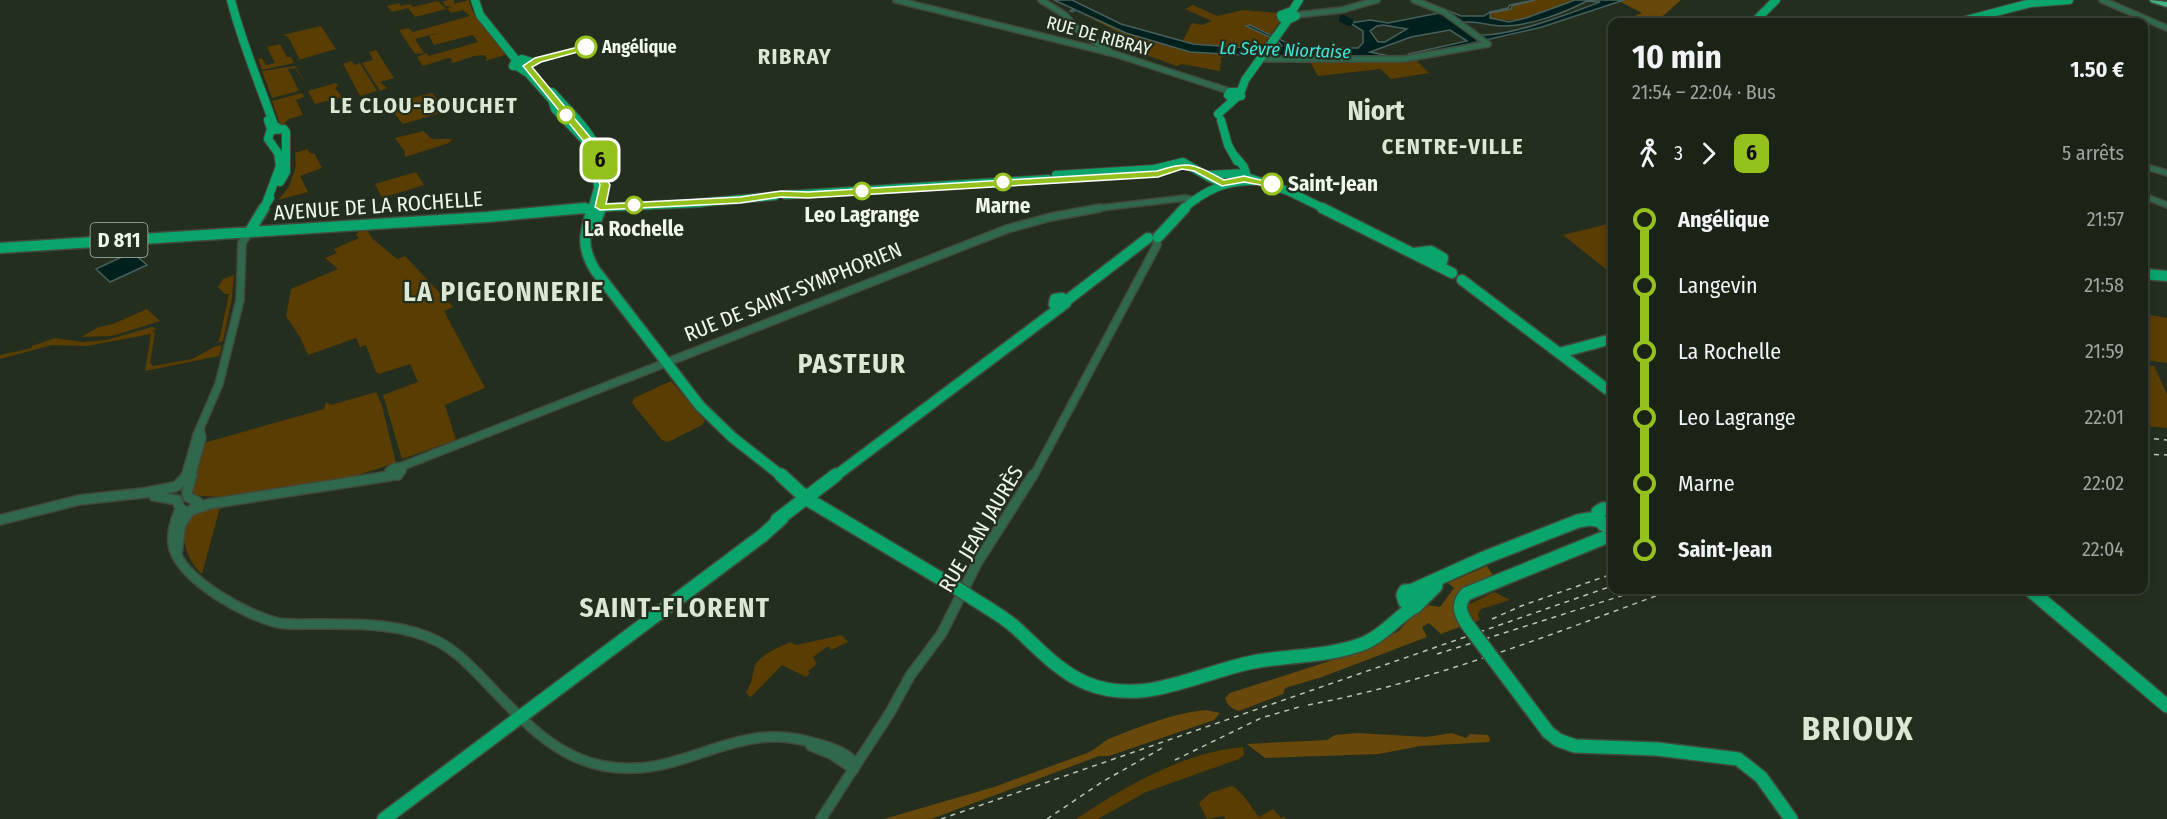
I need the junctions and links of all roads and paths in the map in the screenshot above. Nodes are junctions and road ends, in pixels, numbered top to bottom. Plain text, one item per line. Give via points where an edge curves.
1 (233, 0) edge
2 (476, 0) edge
3 (896, 0) edge
4 (1041, 0) edge
5 (1299, 0) edge
6 (1377, 0) edge
7 (1414, 0) edge
8 (1776, 0) edge
9 (2069, 0) edge
10 (2102, 0) edge
11 (2154, 0) edge
12 (2028, 2) edge
13 (2167, 5) edge
14 (1288, 18) junction
15 (1758, 18) edge
16 (1972, 18) edge
17 (2144, 18) edge
18 (2148, 20) edge
19 (2167, 28) edge
20 (1110, 53) junction
21 (1259, 59) junction
22 (520, 63) junction
23 (1228, 105) junction
24 (274, 130) junction
25 (584, 134) junction
26 (284, 142) junction
27 (272, 146) junction
28 (2148, 167) edge
29 (1160, 171) junction
30 (1201, 172) junction
31 (1243, 172) junction
32 (2167, 173) edge
33 (1218, 182) junction
34 (2148, 197) edge
35 (1197, 200) junction
36 (266, 204) junction
37 (2167, 205) edge
38 (594, 209) junction
39 (250, 231) junction
40 (1154, 240) junction
41 (0, 250) edge
42 (2148, 274) edge
43 (2167, 276) edge
44 (1608, 340) edge
45 (1559, 353) junction
46 (666, 362) junction
47 (1608, 390) edge
48 (200, 430) junction
49 (175, 487) junction
50 (188, 488) junction
51 (144, 494) junction
52 (809, 497) junction
53 (171, 498) junction
54 (192, 507) junction
55 (180, 509) junction
56 (0, 520) edge
57 (1607, 520) edge
58 (177, 556) junction
59 (2035, 594) edge
60 (2167, 706) edge
61 (521, 715) junction
62 (801, 742) junction
63 (868, 747) junction
64 (842, 751) junction
65 (855, 767) junction
66 (384, 819) edge
67 (821, 819) edge
68 (1791, 819) edge

1 - 24 main road via 240,36
2 - 22 main road via 480,15
3 - 20 street, RUE DE RIBRAY
4 - 20 street
5 - 14 main road
6 - 14 street
7 - 21 street via 1462,23 1487,43 1415,58
8 - 15 main road
9 - 12 main road
10 - 17 street
11 - 13 highway
12 - 16 main road
14 - 21 main road
18 - 19 street
20 - 23 street, RUE DE RIBRAY
21 - 23 main road
22 - 25 main road via 552,100 555,109
22 - 25 main road via 531,64
23 - 31 main road via 1228,145
24 - 26 main road via 286,130
24 - 27 main road via 267,136
25 - 38 main road via 594,156 599,183 591,200
25 - 38 main road via 607,166 605,192
26 - 27 main road
26 - 36 main road via 286,172
27 - 36 main road via 278,153 278,173
28 - 32 street
29 - 30 main road via 1177,166
29 - 30 main road via 1183,162
29 - 38 main road, AVENUE DE LA ROCHELLE / D 811 via 808,195 785,197 778,202 774,198 756,198
30 - 33 main road
31 - 33 main road
31 - 45 main road via 1405,251 1431,259
33 - 35 main road
34 - 37 street
35 - 40 main road
35 - 46 street, RUE DE SAINT-SYMPHORIEN via 1097,207 1029,222
36 - 39 main road
38 - 39 main road, AVENUE DE LA ROCHELLE / D 811
38 - 46 main road via 584,244 586,255
39 - 41 main road, AVENUE DE LA ROCHELLE / D 811
39 - 48 street via 242,243 236,323 219,384
40 - 52 main road via 1132,251 1058,305
40 - 63 street, RUE JEAN JAURÈS via 1024,493 987,547 942,633 910,676
42 - 43 main road
44 - 45 main road
45 - 47 main road
46 - 52 main road via 714,422 782,476 793,480
46 - 54 street, RUE DE SAINT-SYMPHORIEN via 414,460 398,475
48 - 49 street via 187,475
48 - 50 street via 202,438
49 - 50 street
49 - 51 street
49 - 53 street via 168,494
50 - 54 street
51 - 53 street
51 - 56 street via 75,500
52 - 57 main road via 1002,617 1057,667 1086,682 1127,693 1183,684 1245,664 1319,656 1361,643 1386,633 1414,599 1453,573 1578,521
52 - 61 main road
53 - 55 street via 179,501
54 - 55 street via 182,512
54 - 58 street via 181,524
55 - 58 street via 174,533
57 - 68 main road, bridge via 1606,537 1469,592 1459,605 1467,624 1558,741 1575,746 1657,749 1738,759 1753,768
58 - 61 street via 214,593 263,619 392,627 437,641 463,659
59 - 60 main road
61 - 62 street via 567,755 627,770 674,765 767,736
61 - 66 main road
62 - 64 street
62 - 65 street
63 - 64 street
63 - 65 street, RUE JEAN JAURÈS
64 - 65 street via 851,756
65 - 67 street, RUE JEAN JAURÈS

